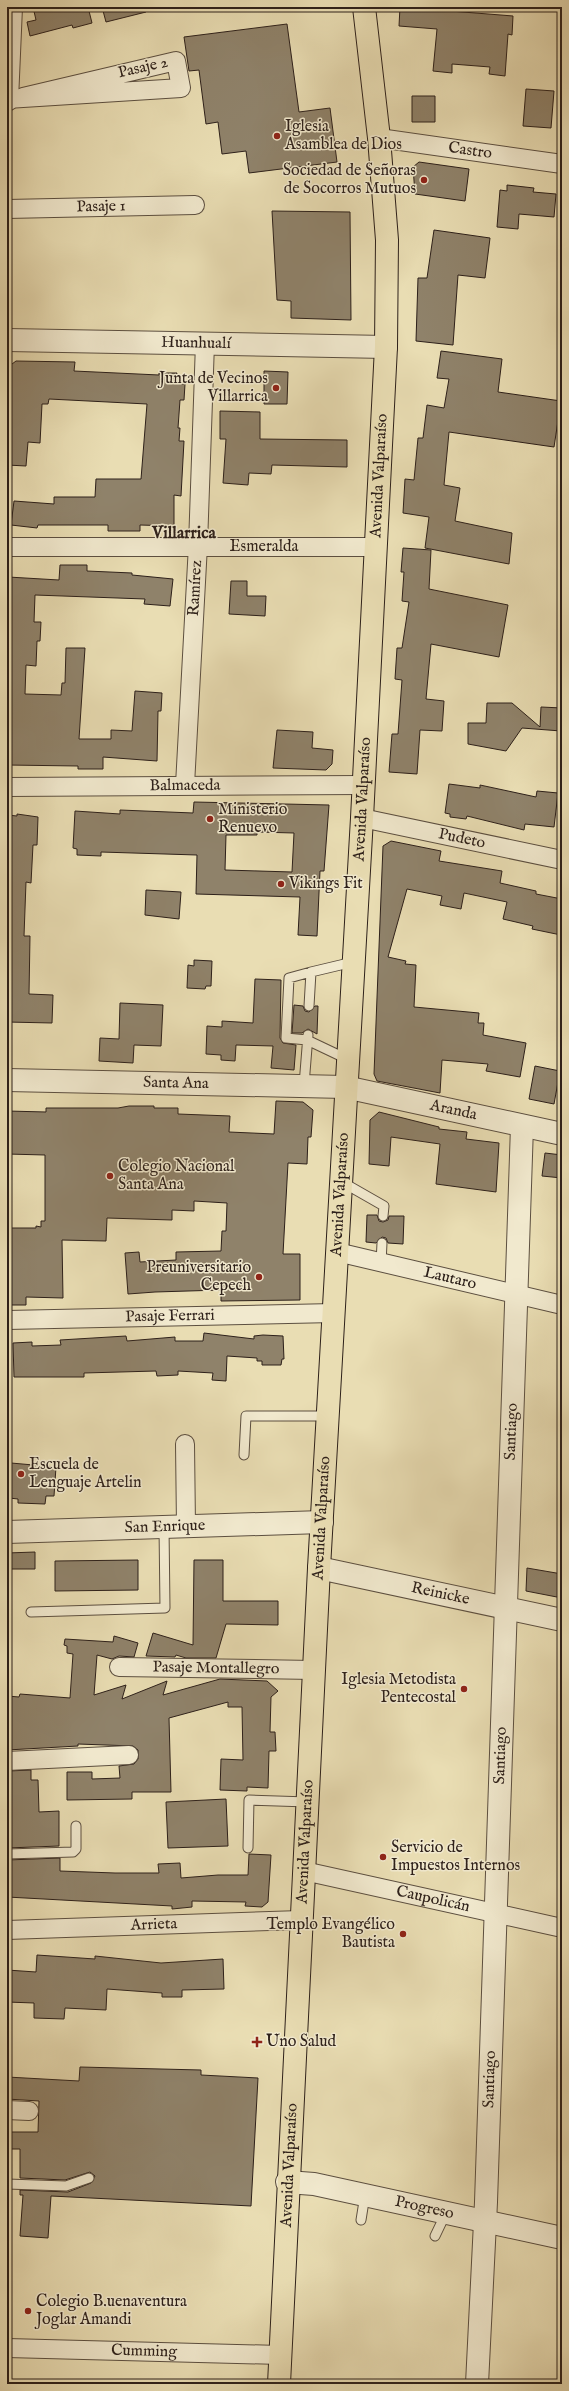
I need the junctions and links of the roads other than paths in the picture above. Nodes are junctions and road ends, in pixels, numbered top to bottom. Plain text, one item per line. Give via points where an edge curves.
1 (11, 7) edge
2 (364, 7) edge
3 (12, 98) edge
4 (379, 138) junction
5 (562, 164) edge
6 (195, 205) dead end
7 (7, 209) edge
8 (7, 340) edge
9 (205, 343) junction
10 (386, 347) junction
11 (198, 546) junction
12 (7, 547) edge
13 (376, 547) junction
14 (186, 785) junction
15 (364, 785) junction
16 (7, 787) edge
17 (362, 818) junction
18 (562, 860) edge
19 (353, 962) junction
20 (311, 972) junction
21 (309, 1006) dead end
22 (308, 1037) junction
23 (347, 1059) junction
24 (7, 1080) edge
25 (304, 1085) junction
26 (345, 1087) junction
27 (522, 1126) junction
28 (562, 1134) edge
29 (341, 1181) junction
30 (383, 1216) dead end
31 (382, 1243) dead end
32 (337, 1252) junction
33 (381, 1263) junction
34 (515, 1295) junction
35 (562, 1305) edge
36 (334, 1313) junction
37 (7, 1320) edge
38 (328, 1416) junction
39 (185, 1444) dead end
40 (244, 1455) dead end
41 (322, 1522) junction
42 (186, 1526) junction
43 (164, 1527) junction
44 (7, 1532) edge
45 (319, 1568) junction
46 (505, 1608) junction
47 (31, 1612) dead end
48 (562, 1620) edge
49 (119, 1666) dead end
50 (314, 1670) junction
51 (129, 1755) dead end
52 (7, 1761) edge
53 (308, 1802) junction
54 (76, 1826) dead end
55 (248, 1848) dead end
56 (7, 1854) edge
57 (304, 1871) junction
58 (495, 1914) junction
59 (301, 1920) junction
60 (562, 1928) edge
61 (7, 1930) edge
62 (7, 2110) edge
63 (29, 2111) dead end
64 (89, 2178) dead end
65 (287, 2182) junction
66 (7, 2184) edge
67 (365, 2195) junction
68 (446, 2213) junction
69 (361, 2220) dead end
70 (485, 2221) junction
71 (435, 2236) dead end
72 (562, 2238) edge
73 (7, 2348) edge
74 (280, 2355) junction
75 (279, 2384) edge
76 (477, 2384) edge

1 - 3 street
2 - 4 main road, Avenida Valparaíso
3 - 3 street, Pasaje 2 via 70,94 181,88 176,61
4 - 5 street, Castro
4 - 10 main road, Avenida Valparaíso via 388,253
6 - 7 street, Pasaje 1
8 - 9 street, Huanhualí
9 - 10 street, Huanhualí
9 - 11 street, Ramírez
10 - 13 main road, Avenida Valparaíso
11 - 12 street, Esmeralda
11 - 13 street, Esmeralda
11 - 14 street, Ramírez
13 - 15 main road, Avenida Valparaíso
14 - 15 street, Balmaceda
14 - 16 street, Balmaceda
15 - 17 main road, Avenida Valparaíso
17 - 18 street, Pudeto
17 - 19 main road, Avenida Valparaíso
19 - 20 lane
19 - 23 main road, Avenida Valparaíso
20 - 21 lane
20 - 22 lane via 289,978 286,1038
22 - 23 lane
22 - 25 lane
23 - 26 main road, Avenida Valparaíso
24 - 25 street, Santa Ana
25 - 26 street, Santa Ana
26 - 27 street, Aranda
26 - 29 main road, Avenida Valparaíso
27 - 28 street, Aranda
27 - 34 street, Santiago
29 - 30 lane via 384,1206
29 - 32 main road, Avenida Valparaíso
31 - 33 lane
32 - 33 street, Lautaro
32 - 36 main road, Avenida Valparaíso
33 - 34 street, Lautaro
34 - 35 street, Lautaro
34 - 46 street, Santiago
36 - 37 street, Pasaje Ferrari
36 - 38 main road, Avenida Valparaíso
38 - 40 lane via 246,1416
38 - 41 main road, Avenida Valparaíso
39 - 42 street
41 - 42 street, San Enrique
41 - 45 main road, Avenida Valparaíso
42 - 43 street, San Enrique
43 - 44 street, San Enrique
43 - 47 lane via 165,1608
45 - 46 street, Reinicke
45 - 50 main road, Avenida Valparaíso
46 - 48 street, Reinicke
46 - 58 street, Santiago
49 - 50 street, Pasaje Montallegro
50 - 53 main road, Avenida Valparaíso
51 - 52 street
53 - 55 lane via 249,1800
53 - 57 main road, Avenida Valparaíso
54 - 56 lane via 76,1849 73,1852
57 - 58 street, Caupolicán
57 - 59 main road, Avenida Valparaíso
58 - 60 street, Caupolicán
58 - 70 street, Santiago
59 - 61 street, Arrieta
59 - 65 main road, Avenida Valparaíso
62 - 63 street
64 - 66 lane via 66,2186
65 - 67 street, Progreso via 314,2184
65 - 74 main road, Avenida Valparaíso
67 - 68 street, Progreso
67 - 69 lane
68 - 70 street, Progreso
68 - 71 lane
70 - 72 street, Progreso
70 - 76 street, Santiago
73 - 74 street, Cumming
74 - 75 main road, Avenida Valparaíso

